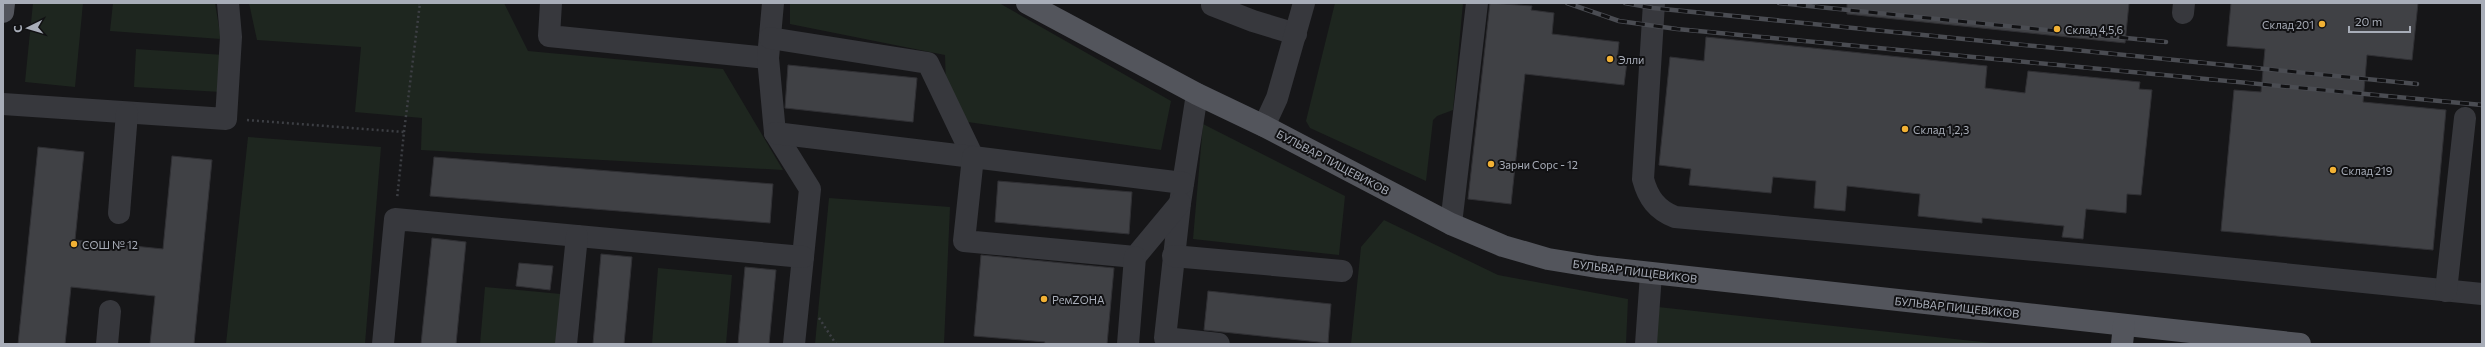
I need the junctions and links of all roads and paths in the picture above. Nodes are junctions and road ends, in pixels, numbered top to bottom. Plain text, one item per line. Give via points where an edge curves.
1 (4, 3) edge
2 (228, 3) edge
3 (415, 3) edge
4 (421, 3) edge
5 (551, 3) edge
6 (773, 3) edge
7 (1304, 3) edge
8 (1477, 3) edge
9 (1654, 3) edge
10 (1031, 4) edge
11 (1212, 5) dead end
12 (3, 12) edge
13 (1296, 34) junction
14 (769, 48) junction
15 (1197, 94) junction
16 (3, 104) edge
17 (127, 113) junction
18 (2465, 118) dead end
19 (226, 119) junction
20 (1264, 126) junction
21 (404, 132) junction
22 (775, 133) junction
23 (973, 157) junction
24 (1181, 193) junction
25 (119, 213) dead end
26 (395, 219) junction
27 (1451, 224) junction
28 (577, 236) junction
29 (1173, 256) junction
30 (803, 257) junction
31 (1135, 257) junction
32 (1342, 271) dead end
33 (1651, 274) junction
34 (2446, 292) junction
35 (2482, 294) edge
36 (110, 311) dead end
37 (2123, 335) edge
38 (107, 344) edge
39 (383, 344) edge
40 (566, 344) edge
41 (794, 344) edge
42 (1128, 344) edge
43 (1219, 344) edge
44 (1646, 344) edge
45 (2300, 344) edge

1 - 12 main road
2 - 19 lane via 231,37
3 - 4 path
4 - 21 path
5 - 14 lane via 549,36
6 - 14 lane
7 - 13 lane
8 - 27 lane
9 - 34 lane via 1643,179 1652,201 1667,214 1675,217 2157,261
10 - 15 main road, БУЛЬВАР ПИЩЕВИКОВ
11 - 13 lane via 1253,22
13 - 20 lane via 1277,98
14 - 22 lane
14 - 23 lane via 928,63
15 - 20 main road, БУЛЬВАР ПИЩЕВИКОВ
15 - 24 lane
16 - 17 lane
17 - 19 lane
17 - 25 lane
18 - 34 lane
19 - 21 path
20 - 27 main road, БУЛЬВАР ПИЩЕВИКОВ
21 - 26 path
22 - 23 lane
22 - 30 lane via 810,189
23 - 24 lane
23 - 31 lane via 964,241
24 - 29 lane
24 - 31 lane
26 - 28 lane
26 - 39 lane
27 - 33 main road, БУЛЬВАР ПИЩЕВИКОВ via 1503,246 1548,259
28 - 30 lane
28 - 40 lane
29 - 32 lane
29 - 43 lane via 1165,338
30 - 41 lane
31 - 42 lane
33 - 37 main road, БУЛЬВАР ПИЩЕВИКОВ
33 - 44 lane
34 - 35 lane
36 - 38 lane
37 - 45 main road, БУЛЬВАР ПИЩЕВИКОВ

